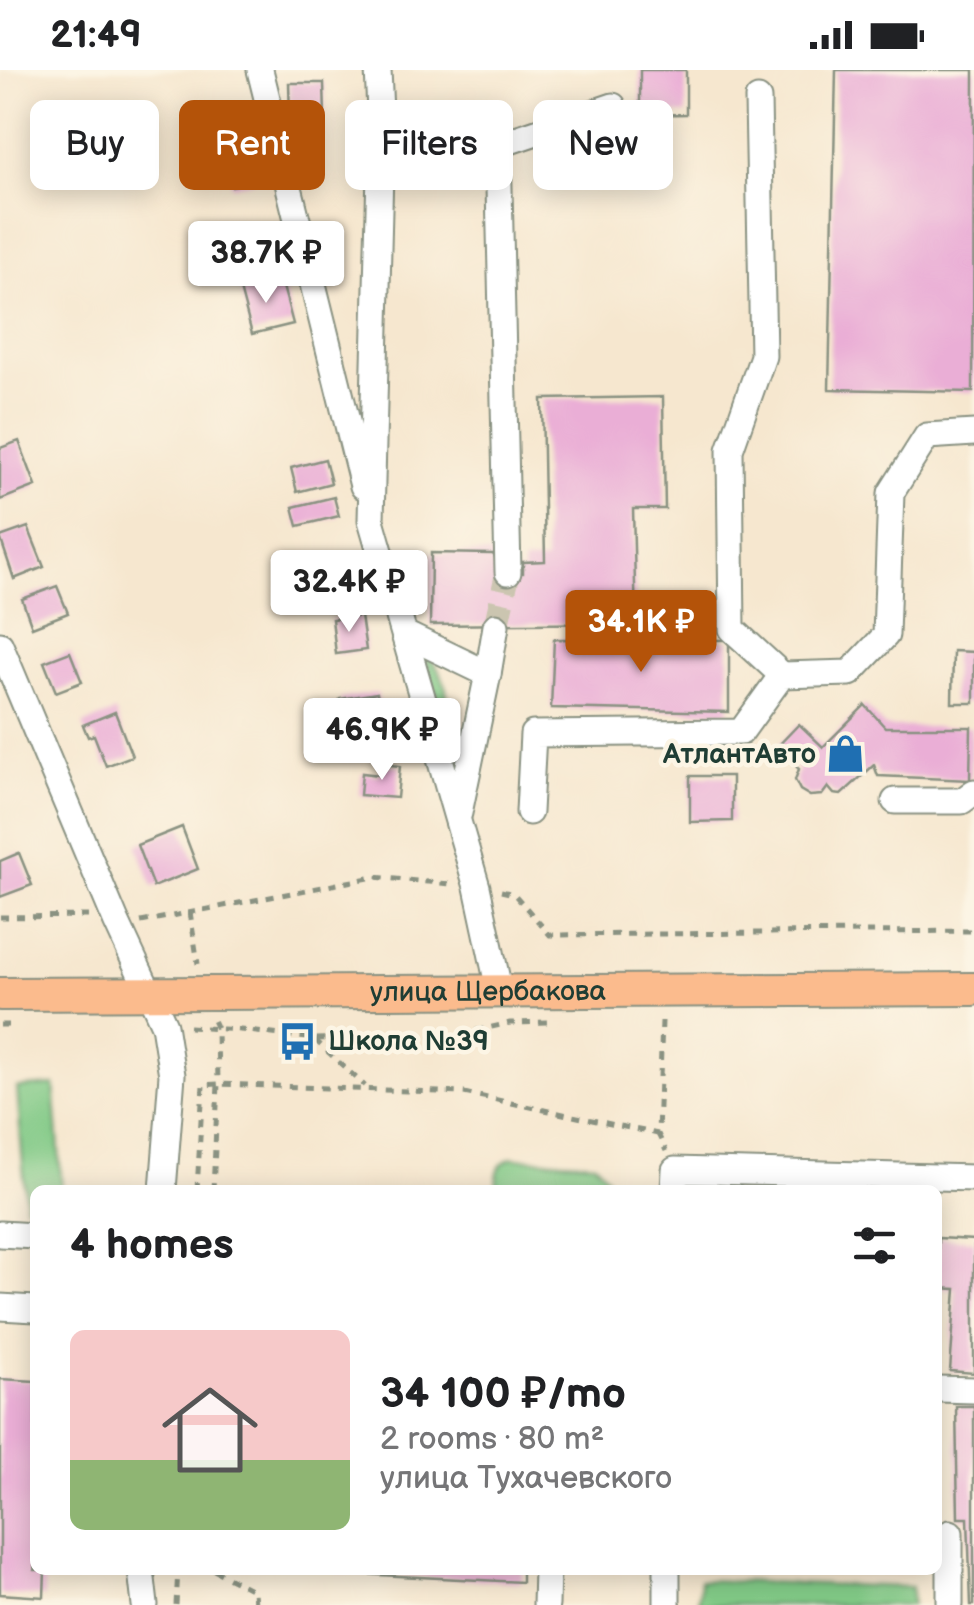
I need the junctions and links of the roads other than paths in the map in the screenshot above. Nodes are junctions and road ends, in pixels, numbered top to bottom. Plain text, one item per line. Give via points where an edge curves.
1 (260, 70) edge
2 (378, 70) edge
3 (758, 98) dead end
4 (533, 133) edge
5 (974, 433) edge
6 (372, 520) junction
7 (508, 572) tunnel mouth
8 (496, 626) tunnel mouth
9 (405, 634) junction
10 (0, 645) edge
11 (488, 674) junction
12 (782, 675) junction
13 (974, 792) edge
14 (895, 801) dead end
15 (529, 812) dead end
16 (458, 818) junction
17 (974, 989) edge
18 (147, 992) junction
19 (0, 994) edge
20 (500, 994) junction
21 (974, 1178) edge
22 (675, 1180) edge
23 (163, 1185) edge
24 (0, 1234) edge
25 (30, 1236) edge
26 (0, 1307) edge
27 (30, 1309) edge
28 (942, 1389) edge
29 (974, 1390) edge
30 (950, 1533) dead end
31 (142, 1575) edge
32 (547, 1575) edge
33 (667, 1575) edge
34 (146, 1605) edge
35 (546, 1605) edge
36 (668, 1605) edge
37 (950, 1605) edge

1 - 6 street
2 - 6 street
3 - 12 street via 763,356 730,450 732,630
4 - 7 street via 498,145
5 - 12 street via 927,436 891,493 886,634 850,673
6 - 9 street
8 - 11 street
9 - 11 street
9 - 16 street
10 - 18 street
11 - 16 street
12 - 15 street via 741,732 533,734
13 - 14 street via 962,801
16 - 20 street
17 - 20 main road, улица Щербакова
18 - 19 main road, улица Щербакова
18 - 20 main road, улица Щербакова
18 - 23 street via 164,1025 172,1075
21 - 22 street
24 - 25 street
26 - 27 street
28 - 29 street
30 - 37 street
31 - 34 street
32 - 35 street
33 - 36 street

